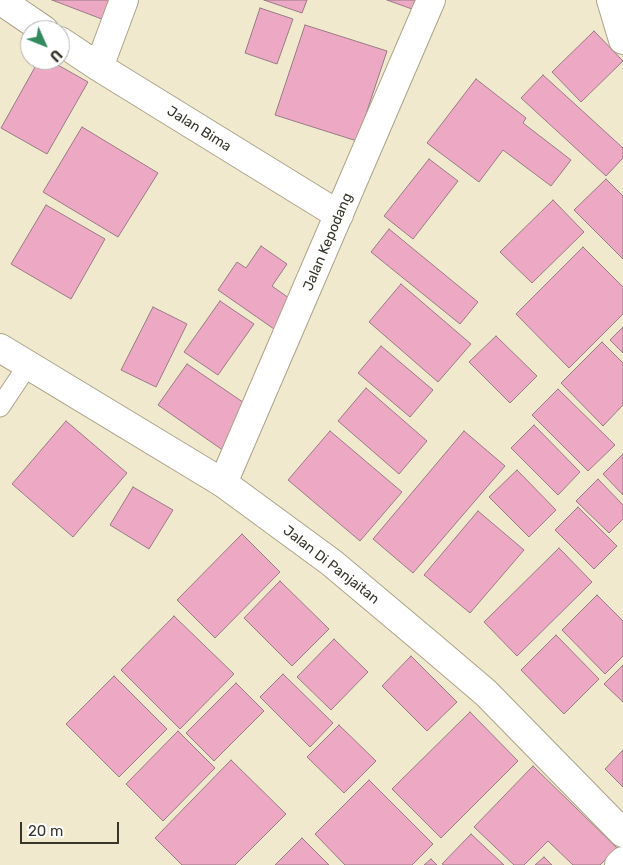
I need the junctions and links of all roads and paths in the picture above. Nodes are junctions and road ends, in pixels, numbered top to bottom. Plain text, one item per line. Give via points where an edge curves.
1 (0, 0) edge
2 (124, 0) edge
3 (431, 0) edge
4 (611, 0) edge
5 (29, 20) edge
6 (623, 40) edge
7 (70, 48) edge
8 (99, 67) junction
9 (339, 215) junction
10 (0, 348) edge
11 (28, 365) junction
12 (0, 407) edge
13 (223, 483) junction
14 (623, 833) edge
15 (623, 861) edge
16 (619, 865) edge

1 - 5 street
2 - 8 street
3 - 9 street, Jalan Kepodang
4 - 6 street
7 - 8 street, Jalan Bima
8 - 9 street, Jalan Bima
9 - 13 street, Jalan Kepodang
10 - 11 street, Jalan Di Panjaitan
11 - 12 lane
11 - 13 street, Jalan Di Panjaitan
13 - 14 street, Jalan Di Panjaitan via 332,563 486,693
15 - 16 street

